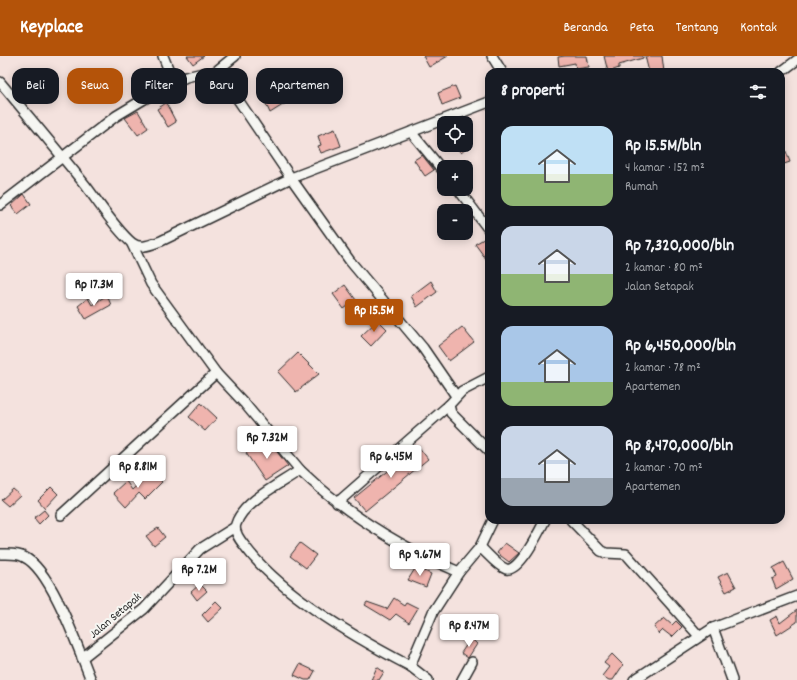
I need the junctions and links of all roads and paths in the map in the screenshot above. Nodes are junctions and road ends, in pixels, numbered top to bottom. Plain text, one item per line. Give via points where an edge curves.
1 (163, 56) edge
2 (235, 56) edge
3 (492, 56) edge
4 (797, 60) edge
5 (168, 68) edge
6 (219, 68) edge
7 (500, 68) edge
8 (785, 69) edge
9 (0, 82) edge
10 (137, 104) edge
11 (241, 104) edge
12 (485, 104) edge
13 (411, 132) junction
14 (63, 157) junction
15 (437, 164) edge
16 (291, 178) junction
17 (463, 196) edge
18 (0, 205) edge
19 (485, 225) edge
20 (132, 244) junction
21 (145, 246) junction
22 (136, 254) junction
23 (216, 373) junction
24 (485, 379) edge
25 (456, 396) junction
26 (449, 405) junction
27 (485, 447) edge
28 (300, 470) junction
29 (337, 503) junction
30 (61, 515) dead end
31 (491, 524) edge
32 (543, 524) edge
33 (575, 524) edge
34 (235, 527) junction
35 (480, 547) junction
36 (0, 554) edge
37 (459, 572) junction
38 (797, 596) edge
39 (713, 628) junction
40 (699, 636) junction
41 (82, 658) junction
42 (472, 662) dead end
43 (410, 666) junction
44 (91, 680) edge
45 (428, 680) edge
46 (462, 680) edge
47 (634, 680) edge
48 (732, 680) edge

1 - 5 street
2 - 6 street
3 - 7 street
4 - 8 street
9 - 14 street
10 - 14 street via 116,116
11 - 16 street
12 - 13 street
13 - 15 street
13 - 16 street
14 - 18 street
14 - 20 street
16 - 21 street via 161,241
16 - 25 street via 350,261 423,348
17 - 19 street
20 - 21 street
20 - 22 street
21 - 22 street
22 - 23 street via 151,284
23 - 28 street
23 - 30 street
24 - 25 street
25 - 26 street
26 - 27 street via 451,413
26 - 29 street
28 - 29 street
28 - 34 street via 262,495 245,510
29 - 37 street via 371,526
31 - 35 street
32 - 35 street via 521,560 512,569 503,567
33 - 40 street via 601,551 626,554
34 - 41 street, Jalan Setapak via 200,549 144,609
34 - 43 street via 254,560 283,585 369,645
35 - 37 street
36 - 41 street via 24,556 35,564 53,591
37 - 43 street via 433,612
38 - 39 street
39 - 40 street
39 - 48 street
40 - 47 street
41 - 44 street
42 - 46 street
43 - 45 street

